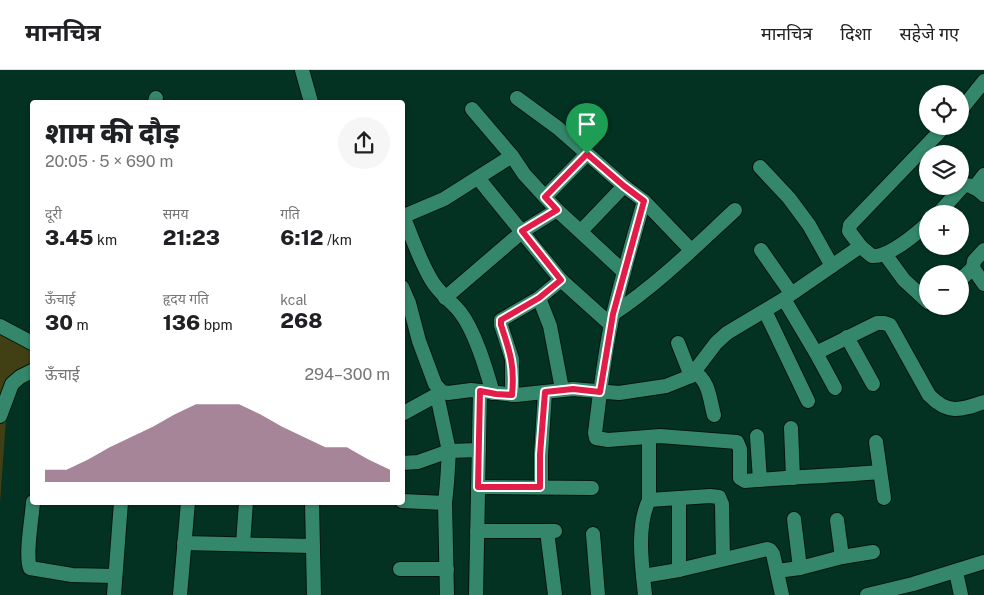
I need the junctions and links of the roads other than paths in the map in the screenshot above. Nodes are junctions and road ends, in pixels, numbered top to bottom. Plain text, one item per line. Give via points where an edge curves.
1 (302, 70) edge
2 (984, 81) edge
3 (517, 98) dead end
4 (310, 100) edge
5 (969, 100) edge
6 (472, 109) dead end
7 (936, 135) edge
8 (587, 154) junction
9 (512, 156) junction
10 (760, 167) dead end
11 (984, 175) edge
12 (478, 178) junction
13 (624, 186) junction
14 (979, 191) edge
15 (545, 197) junction
16 (644, 201) junction
17 (946, 205) edge
18 (557, 210) junction
19 (735, 210) dead end
20 (405, 214) edge
21 (405, 220) edge
22 (919, 230) edge
23 (522, 231) junction
24 (581, 231) junction
25 (861, 247) junction
26 (691, 250) junction
27 (761, 250) dead end
28 (984, 250) edge
29 (885, 254) junction
30 (832, 266) junction
31 (973, 268) junction
32 (624, 272) junction
33 (969, 272) edge
34 (561, 280) junction
35 (984, 284) edge
36 (405, 294) edge
37 (919, 294) edge
38 (788, 296) junction
39 (444, 298) junction
40 (539, 298) junction
41 (765, 311) junction
42 (612, 319) junction
43 (0, 326) edge
44 (847, 337) junction
45 (30, 342) edge
46 (678, 343) dead end
47 (816, 353) junction
48 (30, 373) edge
49 (693, 375) junction
50 (873, 384) dead end
51 (834, 388) dead end
52 (562, 389) junction
53 (486, 392) junction
54 (545, 392) junction
55 (600, 392) junction
56 (440, 393) junction
57 (512, 395) junction
58 (808, 401) dead end
59 (984, 402) edge
60 (405, 412) edge
61 (714, 415) dead end
62 (0, 416) edge
63 (791, 428) dead end
64 (757, 436) dead end
65 (649, 437) junction
66 (876, 442) dead end
67 (479, 450) junction
68 (449, 451) junction
69 (405, 463) edge
70 (880, 472) junction
71 (793, 478) junction
72 (760, 480) junction
73 (478, 487) junction
74 (540, 487) junction
75 (592, 488) dead end
76 (679, 498) junction
77 (884, 498) dead end
78 (649, 500) junction
79 (405, 501) edge
80 (444, 503) junction
81 (33, 505) edge
82 (121, 505) edge
83 (188, 505) edge
84 (246, 505) edge
85 (312, 505) edge
86 (794, 519) dead end
87 (837, 520) dead end
88 (477, 531) junction
89 (593, 534) dead end
90 (184, 543) junction
91 (243, 544) junction
92 (313, 546) junction
93 (873, 552) dead end
94 (842, 556) junction
95 (723, 559) junction
96 (984, 562) edge
97 (800, 568) junction
98 (400, 569) dead end
99 (447, 569) junction
100 (679, 570) junction
101 (777, 571) junction
102 (956, 572) junction
103 (114, 576) junction
104 (643, 576) junction
105 (915, 590) edge
106 (114, 595) edge
107 (180, 595) edge
108 (314, 595) edge
109 (447, 595) edge
110 (476, 595) edge
111 (555, 595) edge
112 (598, 595) edge
113 (645, 595) edge
114 (782, 595) edge
115 (867, 595) edge
116 (960, 595) edge

1 - 4 street
2 - 5 street
3 - 8 street
6 - 9 street
7 - 25 street via 850,225 849,231
8 - 13 street
8 - 15 street
9 - 12 street
9 - 15 street
10 - 30 street via 809,225
11 - 14 street
12 - 20 street via 444,199
12 - 23 street
13 - 16 street
13 - 24 street
14 - 17 street via 963,186
15 - 18 street
16 - 26 street
16 - 32 street
18 - 23 street
18 - 24 street
19 - 26 street
21 - 39 street via 428,274
22 - 29 street
23 - 34 street
23 - 39 street
24 - 32 street
25 - 29 street via 872,256
25 - 30 street
26 - 42 street
27 - 38 street
28 - 31 street
29 - 37 street
30 - 38 street
31 - 33 street
31 - 35 street
32 - 42 street
34 - 40 street
34 - 42 street
36 - 56 street
38 - 41 street
38 - 47 street
39 - 53 street via 465,319 486,369
40 - 52 street via 550,326
40 - 57 street via 501,320 512,359
41 - 49 street via 727,333
41 - 58 street
42 - 55 street
43 - 45 street
44 - 47 street
44 - 50 street
44 - 59 street via 877,323 890,325 936,402 962,410
46 - 49 street
47 - 51 street
48 - 62 street via 12,384
49 - 55 street via 666,386 619,393
49 - 61 street via 701,376 704,381
52 - 54 street
52 - 55 street
53 - 56 street
53 - 57 street
53 - 67 street
54 - 57 street
54 - 74 street
55 - 65 street via 596,438
56 - 60 street
56 - 68 street
63 - 71 street
64 - 72 street
65 - 72 street via 737,442 740,478
65 - 78 street
66 - 70 street
67 - 68 street
67 - 73 street
68 - 69 street via 418,462
68 - 80 street
70 - 71 street
70 - 77 street
71 - 72 street
73 - 74 street
73 - 88 street
74 - 75 street
76 - 78 street
76 - 95 street via 715,496 721,499
76 - 100 street
78 - 104 street via 640,554
79 - 80 street
80 - 99 street
81 - 103 street via 30,568
82 - 103 street
83 - 90 street
84 - 91 street
85 - 92 street
86 - 97 street
87 - 94 street
88 - 110 street
88 - 111 street via 551,531
89 - 112 street
90 - 91 street
90 - 107 street
91 - 92 street
92 - 108 street
93 - 94 street
94 - 97 street
95 - 100 street
95 - 101 street via 767,549 773,554
96 - 102 street
97 - 101 street
98 - 99 street
99 - 109 street
100 - 104 street
101 - 114 street
102 - 105 street
102 - 116 street
103 - 106 street
104 - 113 street
105 - 115 street

